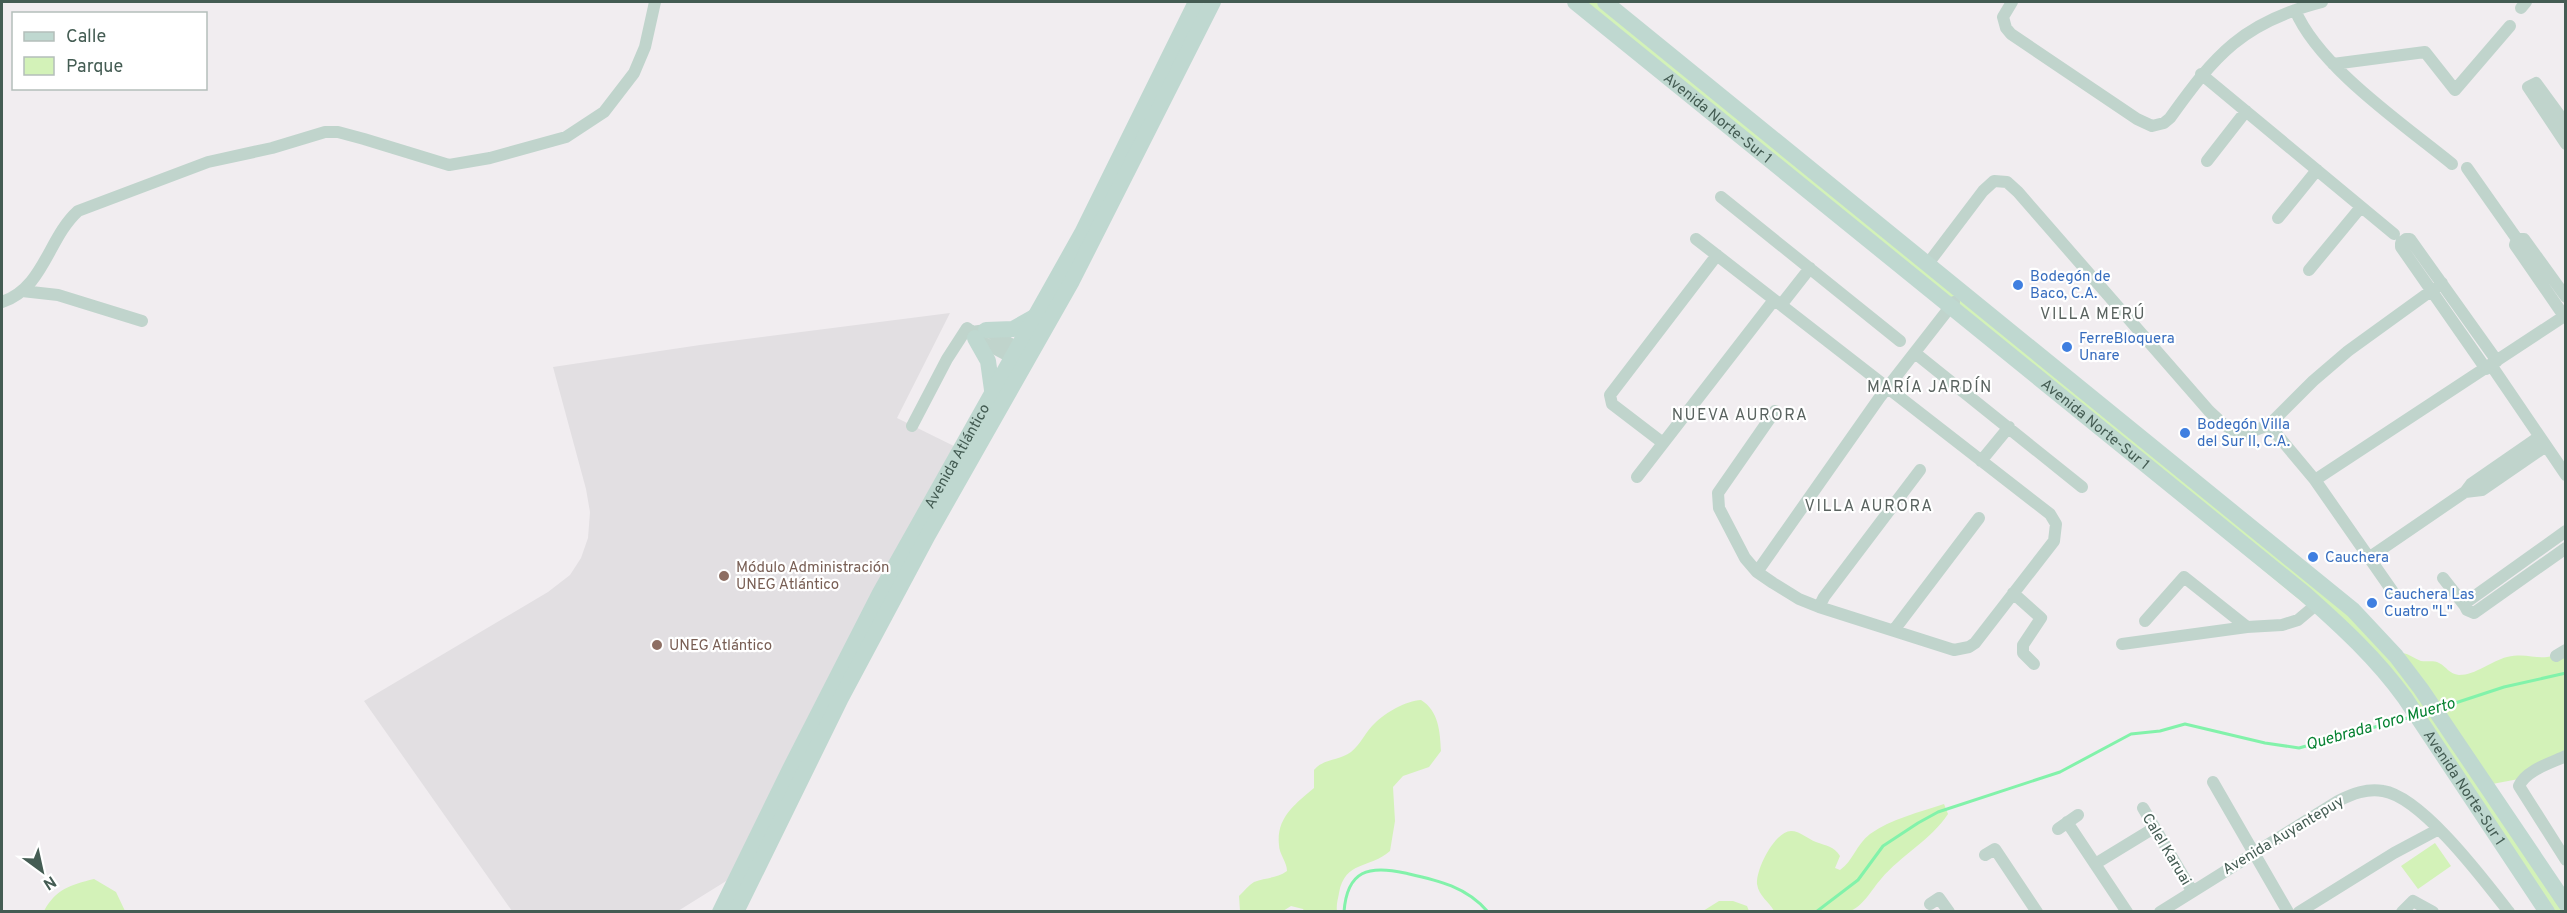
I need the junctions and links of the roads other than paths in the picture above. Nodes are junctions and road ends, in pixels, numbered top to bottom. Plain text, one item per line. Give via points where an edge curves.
1 (655, 2) edge
2 (1196, 2) edge
3 (1213, 2) edge
4 (1575, 2) edge
5 (1605, 2) edge
6 (2012, 2) edge
7 (2322, 2) edge
8 (2295, 10) junction
9 (2510, 26) dead end
10 (2333, 64) junction
11 (2202, 74) junction
12 (2246, 111) junction
13 (2565, 124) edge
14 (2565, 144) edge
15 (2207, 161) dead end
16 (2452, 164) dead end
17 (2468, 168) dead end
18 (2317, 170) junction
19 (1720, 196) dead end
20 (2361, 207) junction
21 (2278, 218) dead end
22 (2394, 234) dead end
23 (1696, 239) dead end
24 (2517, 239) junction
25 (1717, 255) junction
26 (1927, 265) junction
27 (1810, 268) junction
28 (2309, 270) dead end
29 (2442, 284) junction
30 (22, 291) junction
31 (2432, 291) junction
32 (1961, 292) junction
33 (2565, 297) edge
34 (2, 302) edge
35 (1778, 302) junction
36 (1951, 306) junction
37 (2565, 315) edge
38 (1036, 316) junction
39 (142, 321) dead end
40 (978, 333) junction
41 (1900, 341) dead end
42 (1915, 353) junction
43 (1021, 357) junction
44 (2491, 365) junction
45 (1887, 388) junction
46 (992, 390) junction
47 (1775, 411) dead end
48 (2269, 425) junction
49 (912, 426) dead end
50 (2009, 427) junction
51 (2542, 442) junction
52 (1663, 443) junction
53 (1982, 461) junction
54 (1920, 470) dead end
55 (2565, 475) edge
56 (1637, 477) dead end
57 (2315, 480) junction
58 (2082, 487) dead end
59 (1979, 518) dead end
60 (2565, 531) edge
61 (2565, 548) edge
62 (2531, 556) junction
63 (2370, 557) junction
64 (2538, 567) junction
65 (1757, 572) junction
66 (2443, 578) dead end
67 (2393, 592) dead end
68 (2013, 593) junction
69 (2317, 604) junction
70 (2465, 606) junction
71 (1819, 607) junction
72 (2145, 621) dead end
73 (2247, 627) junction
74 (1894, 630) junction
75 (2122, 644) dead end
76 (2034, 664) dead end
77 (2565, 756) edge
78 (2213, 782) dead end
79 (2143, 808) dead end
80 (2068, 822) dead end
81 (2154, 828) junction
82 (2439, 829) junction
83 (2254, 853) junction
84 (1985, 855) dead end
85 (2565, 860) edge
86 (2096, 864) junction
87 (2192, 891) junction
88 (1929, 904) dead end
89 (2565, 904) edge
90 (2403, 911) edge
91 (720, 912) edge
92 (736, 912) edge
93 (1949, 912) edge
94 (2037, 912) edge
95 (2127, 912) edge
96 (2160, 912) edge
97 (2288, 912) edge
98 (2299, 912) edge
99 (2433, 912) edge
100 (2509, 912) edge
101 (2547, 912) edge

1 - 30 street via 634,73 604,112 566,136 490,158 449,165 338,132 325,132 208,162 78,211 63,226 45,262
2 - 38 main road, Avenida Atlántico via 1082,233
3 - 43 main road, Avenida Atlántico via 1109,212
4 - 36 main road, Avenida Norte-Sur 1
5 - 26 main road, Avenida Norte-Sur 1
6 - 11 street via 2003,17 2011,34 2145,125 2164,123
7 - 8 street
8 - 10 street via 2305,30
8 - 11 street via 2235,41
9 - 10 street via 2456,90 2425,52
10 - 16 street
11 - 12 street
12 - 15 street
12 - 18 street
13 - 14 street via 2536,83 2528,87
17 - 24 street
18 - 20 street
18 - 21 street
19 - 27 street
20 - 22 street
20 - 28 street
23 - 25 street
24 - 33 street via 2524,239
24 - 37 street via 2515,245
25 - 35 street
25 - 52 street via 1610,394 1611,404
26 - 32 main road, Avenida Norte-Sur 1
26 - 48 street via 1983,191 1994,181 2007,182 2223,424 2245,434
27 - 35 street
27 - 41 street
29 - 31 street
29 - 31 street via 2410,239 2406,239 2401,247
29 - 44 street
30 - 34 street
30 - 39 street via 58,295
31 - 44 street
31 - 48 street via 2348,351
32 - 36 street
32 - 89 main road, Avenida Norte-Sur 1 via 2335,594 2381,639 2421,689
35 - 45 street
35 - 52 street
36 - 42 street
36 - 69 main road, Avenida Norte-Sur 1
37 - 44 street
38 - 40 main road via 1013,329
38 - 43 main road, Avenida Atlántico
40 - 43 street
40 - 46 main road via 988,361
40 - 49 street via 967,328
42 - 45 street
42 - 50 street
43 - 46 main road, Avenida Atlántico
43 - 92 main road, Avenida Atlántico via 872,638
44 - 51 street
44 - 57 street
45 - 53 street
45 - 65 street
46 - 91 main road, Avenida Atlántico via 834,681
47 - 65 street via 1717,499 1738,547
48 - 57 street
50 - 53 street
50 - 58 street
51 - 55 street
51 - 63 street via 2482,490 2466,492
52 - 56 street
53 - 68 street via 2050,514 2056,524 2054,541
54 - 71 street
57 - 63 street
59 - 74 street
60 - 62 street
61 - 64 street
62 - 64 street
62 - 70 street
63 - 67 street
64 - 70 street via 2474,613
65 - 71 street via 1786,592
66 - 70 street
68 - 74 street via 1969,647 1954,650
68 - 76 street via 2041,618 2023,645 2023,653
69 - 73 street via 2293,623
69 - 101 main road, Avenida Norte-Sur 1 via 2370,653 2405,698
71 - 74 street
72 - 73 street via 2184,577
73 - 75 street
77 - 85 street via 2534,771 2519,786
78 - 83 street
79 - 81 street, Calel Karuai
80 - 86 street
81 - 86 street
81 - 87 street, Calel Karuai
82 - 83 street, Avenida Auyantepuy via 2418,810 2386,791 2364,791 2338,801
82 - 98 street
82 - 100 street, Avenida Auyantepuy
83 - 87 street, Avenida Auyantepuy
83 - 97 street
84 - 94 street via 1995,849
86 - 95 street
87 - 96 street, Avenida Auyantepuy
88 - 93 street via 1939,898
90 - 99 street via 2413,901

